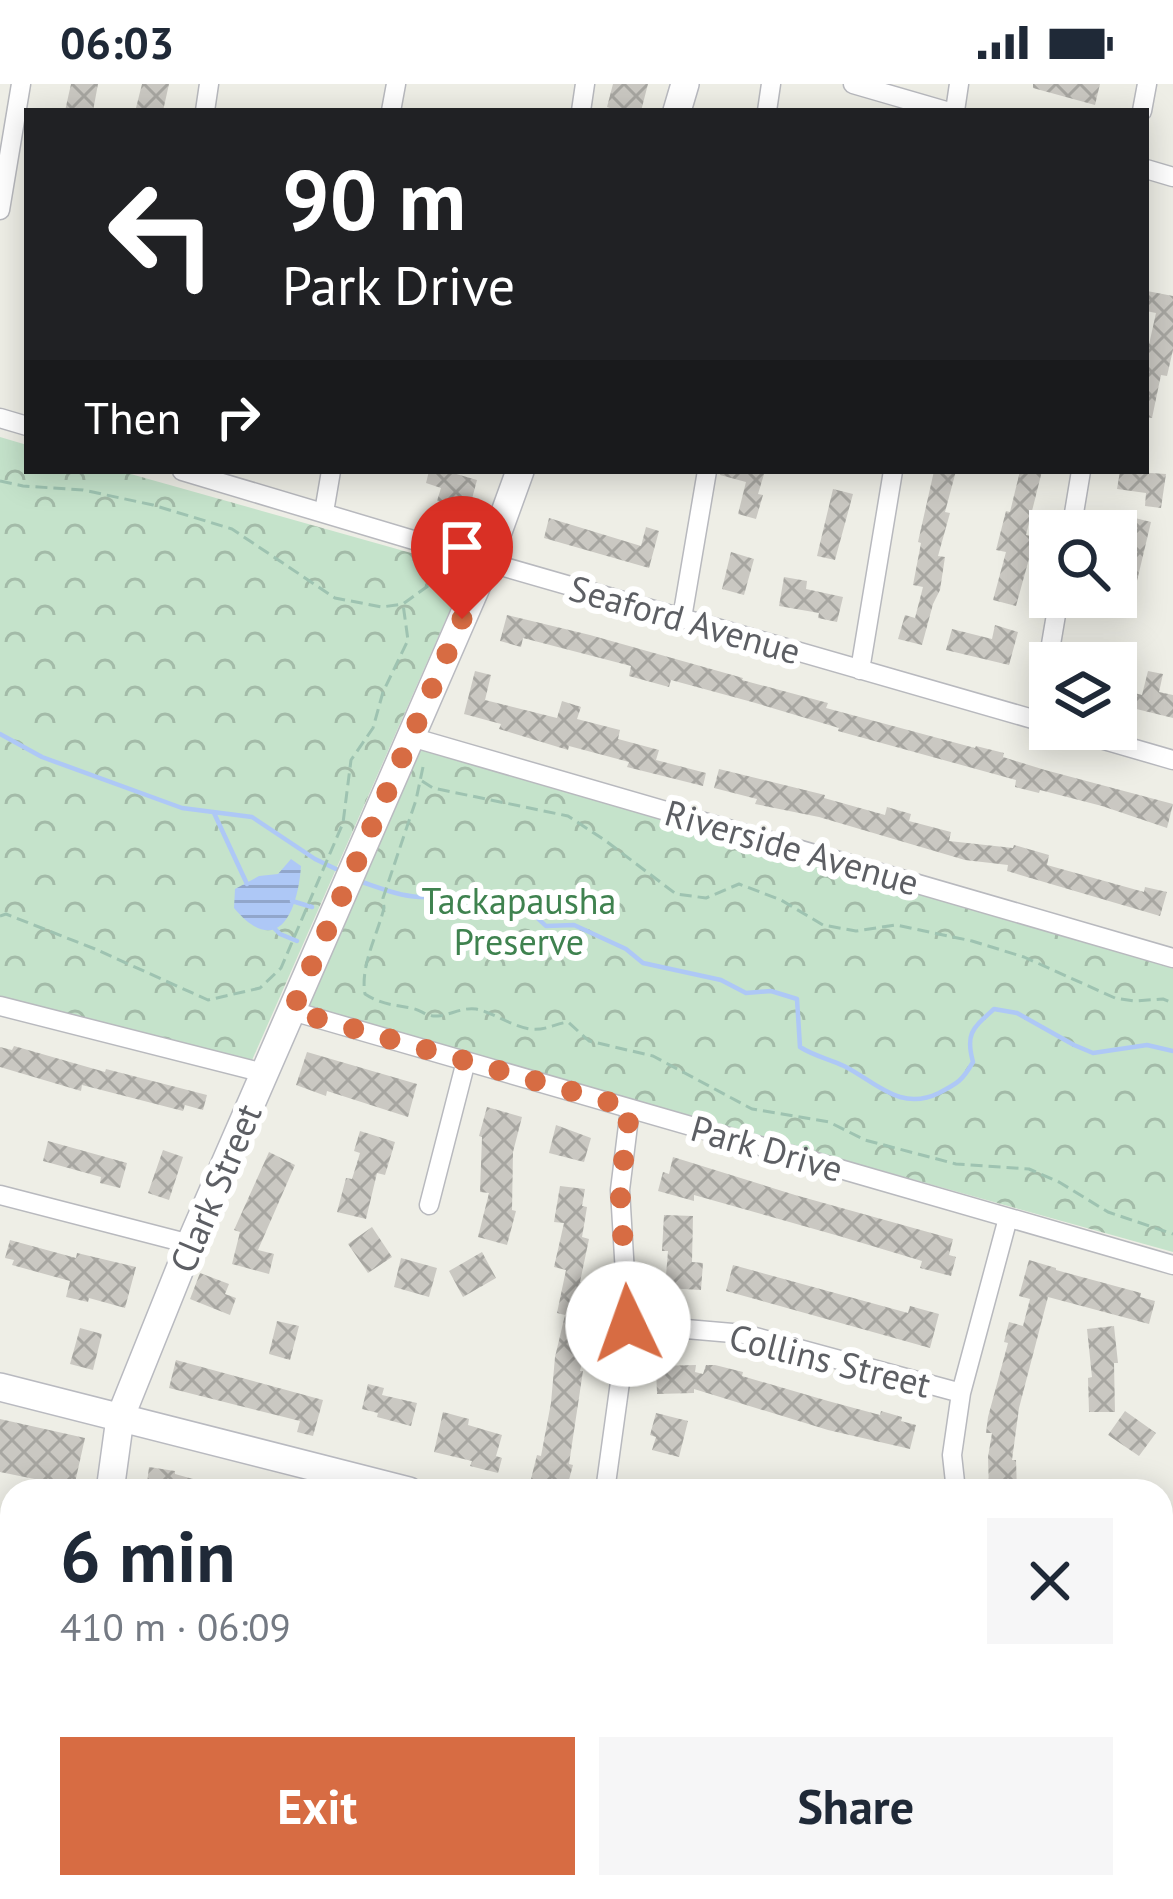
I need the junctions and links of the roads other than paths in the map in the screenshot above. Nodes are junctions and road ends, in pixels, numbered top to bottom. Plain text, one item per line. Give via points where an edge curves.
1 (21, 84) edge
2 (853, 84) edge
3 (940, 108) edge
4 (0, 210) edge
5 (192, 474) edge
6 (330, 474) edge
7 (519, 474) edge
8 (706, 474) edge
9 (893, 474) edge
10 (1080, 474) edge
11 (1074, 510) edge
12 (324, 512) junction
13 (474, 568) junction
14 (682, 618) junction
15 (860, 670) junction
16 (1029, 719) edge
17 (417, 747) junction
18 (1137, 750) edge
19 (1173, 760) edge
20 (1173, 958) edge
21 (0, 1006) edge
22 (292, 1011) junction
23 (466, 1061) junction
24 (264, 1073) junction
25 (630, 1108) junction
26 (0, 1195) edge
27 (429, 1205) dead end
28 (1008, 1218) junction
29 (190, 1244) junction
30 (1173, 1265) edge
31 (628, 1324) junction
32 (0, 1388) edge
33 (961, 1393) junction
34 (121, 1418) junction
35 (112, 1479) edge
36 (362, 1479) edge
37 (607, 1479) edge
38 (955, 1479) edge

1 - 4 street
2 - 3 street
5 - 12 street, Seaford Avenue
6 - 12 street
7 - 13 street, Clark Street
8 - 14 street
9 - 15 street
10 - 11 street
12 - 13 street, Seaford Avenue
13 - 14 street, Seaford Avenue
13 - 17 street, Clark Street
14 - 15 street, Seaford Avenue
15 - 16 street, Seaford Avenue
17 - 20 street, Riverside Avenue
17 - 22 street, Clark Street via 332,883
18 - 19 street
21 - 24 street
22 - 23 street, Park Drive
22 - 24 street, Clark Street
23 - 25 street, Park Drive
23 - 27 street
24 - 29 street, Clark Street
25 - 28 street, Park Drive
25 - 31 street via 620,1190
26 - 29 street
28 - 30 street, Park Drive
28 - 33 street
29 - 34 street, Clark Street
31 - 33 street, Collins Street via 744,1334
31 - 37 street
32 - 34 street
33 - 38 street
34 - 35 street, Clark Street
34 - 36 street

